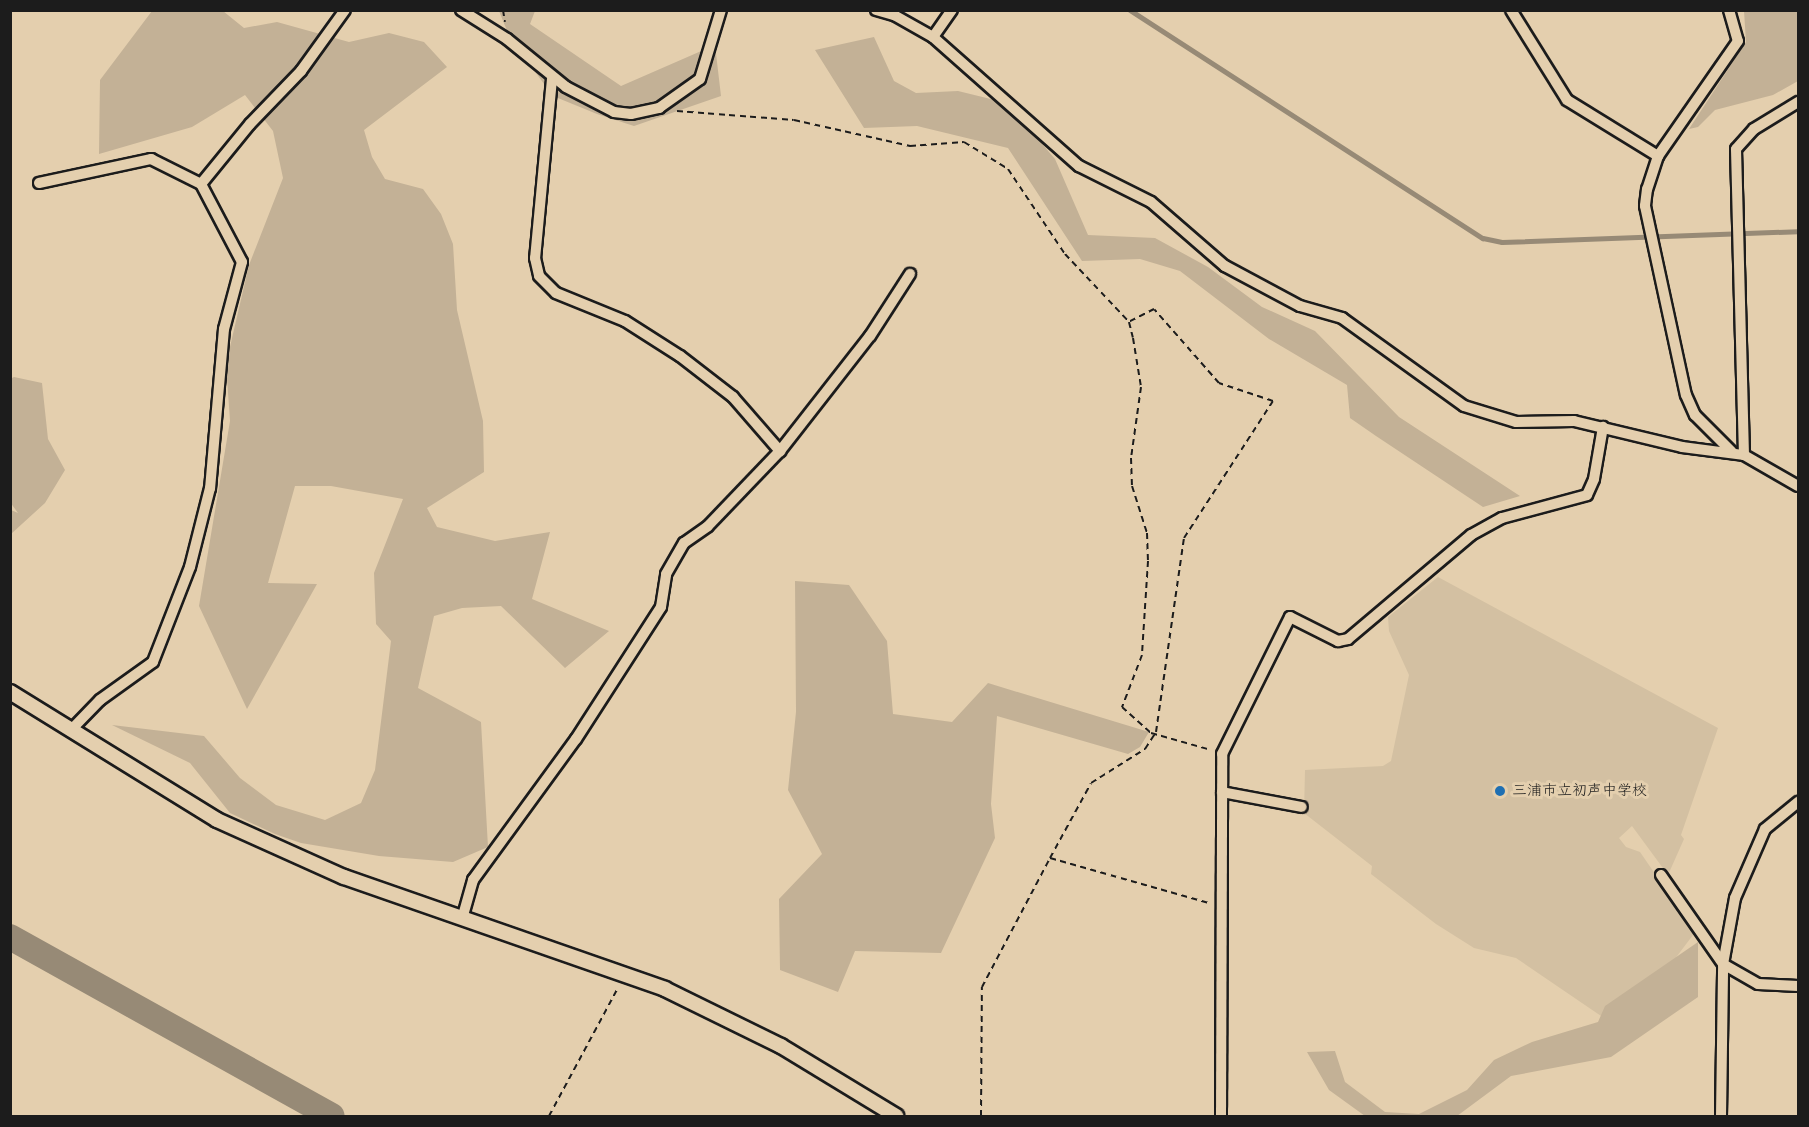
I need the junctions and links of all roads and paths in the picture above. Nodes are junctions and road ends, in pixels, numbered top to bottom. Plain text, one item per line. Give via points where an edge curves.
1 (345, 10) edge
2 (460, 10) edge
3 (721, 10) edge
4 (876, 10) edge
5 (952, 10) edge
6 (1510, 10) edge
7 (1729, 10) edge
8 (933, 37) junction
9 (552, 79) junction
10 (1798, 102) edge
11 (650, 111) junction
12 (1658, 156) junction
13 (39, 183) dead end
14 (201, 184) junction
15 (910, 274) dead end
16 (1129, 322) junction
17 (1603, 427) junction
18 (780, 451) junction
19 (1732, 452) junction
20 (1744, 455) junction
21 (1798, 486) edge
22 (10, 692) edge
23 (70, 731) junction
24 (1155, 732) junction
25 (1222, 754) junction
26 (1222, 792) junction
27 (1798, 802) edge
28 (1302, 807) dead end
29 (1050, 858) junction
30 (1661, 875) dead end
31 (1223, 907) junction
32 (462, 919) junction
33 (1723, 964) junction
34 (625, 975) junction
35 (1798, 986) edge
36 (549, 1116) edge
37 (896, 1116) edge
38 (981, 1116) edge
39 (1221, 1116) edge
40 (1721, 1116) edge

1 - 14 street via 301,71 250,124
2 - 9 street via 507,39
3 - 11 street via 700,79 675,99
4 - 8 street via 894,15
5 - 8 street
6 - 12 street via 1567,100
7 - 12 street via 1738,41
8 - 17 street via 1079,166 1151,202 1225,266 1258,286 1300,306 1342,318 1464,406 1516,422 1575,421
9 - 11 street via 614,112
9 - 18 street via 536,258 539,276 555,292 625,321 680,356 733,397
10 - 20 street via 1754,129 1736,149
11 - 16 path via 794,120 910,146 964,142 1008,170 1065,254
12 - 19 street via 1647,189 1648,227 1686,394 1695,415
13 - 14 street via 151,159
14 - 23 street via 242,262 221,345 210,488 190,567 153,662 100,700
15 - 18 street via 870,336
16 - 24 path via 1141,387 1131,458 1132,486 1147,533 1148,561 1142,656 1122,707 1151,734
16 - 24 path via 1154,309 1219,383 1273,401 1184,538
17 - 19 street via 1682,447
17 - 25 street via 1594,479 1587,495 1502,518 1471,535 1347,639 1338,641 1290,617
18 - 32 street via 708,526 684,543 666,574 661,607 576,739 473,880
19 - 20 street
20 - 21 street
22 - 23 street
23 - 32 street via 178,797 267,844 344,877
24 - 25 path
24 - 29 path via 1145,749 1091,783
25 - 26 street
26 - 28 street
26 - 31 street
27 - 33 street via 1772,819 1750,858 1735,898
29 - 31 path
29 - 38 path via 982,987
30 - 33 street
31 - 39 street
32 - 34 street
33 - 35 street via 1758,984
33 - 40 street
34 - 36 path
34 - 37 street via 716,1012 781,1046

